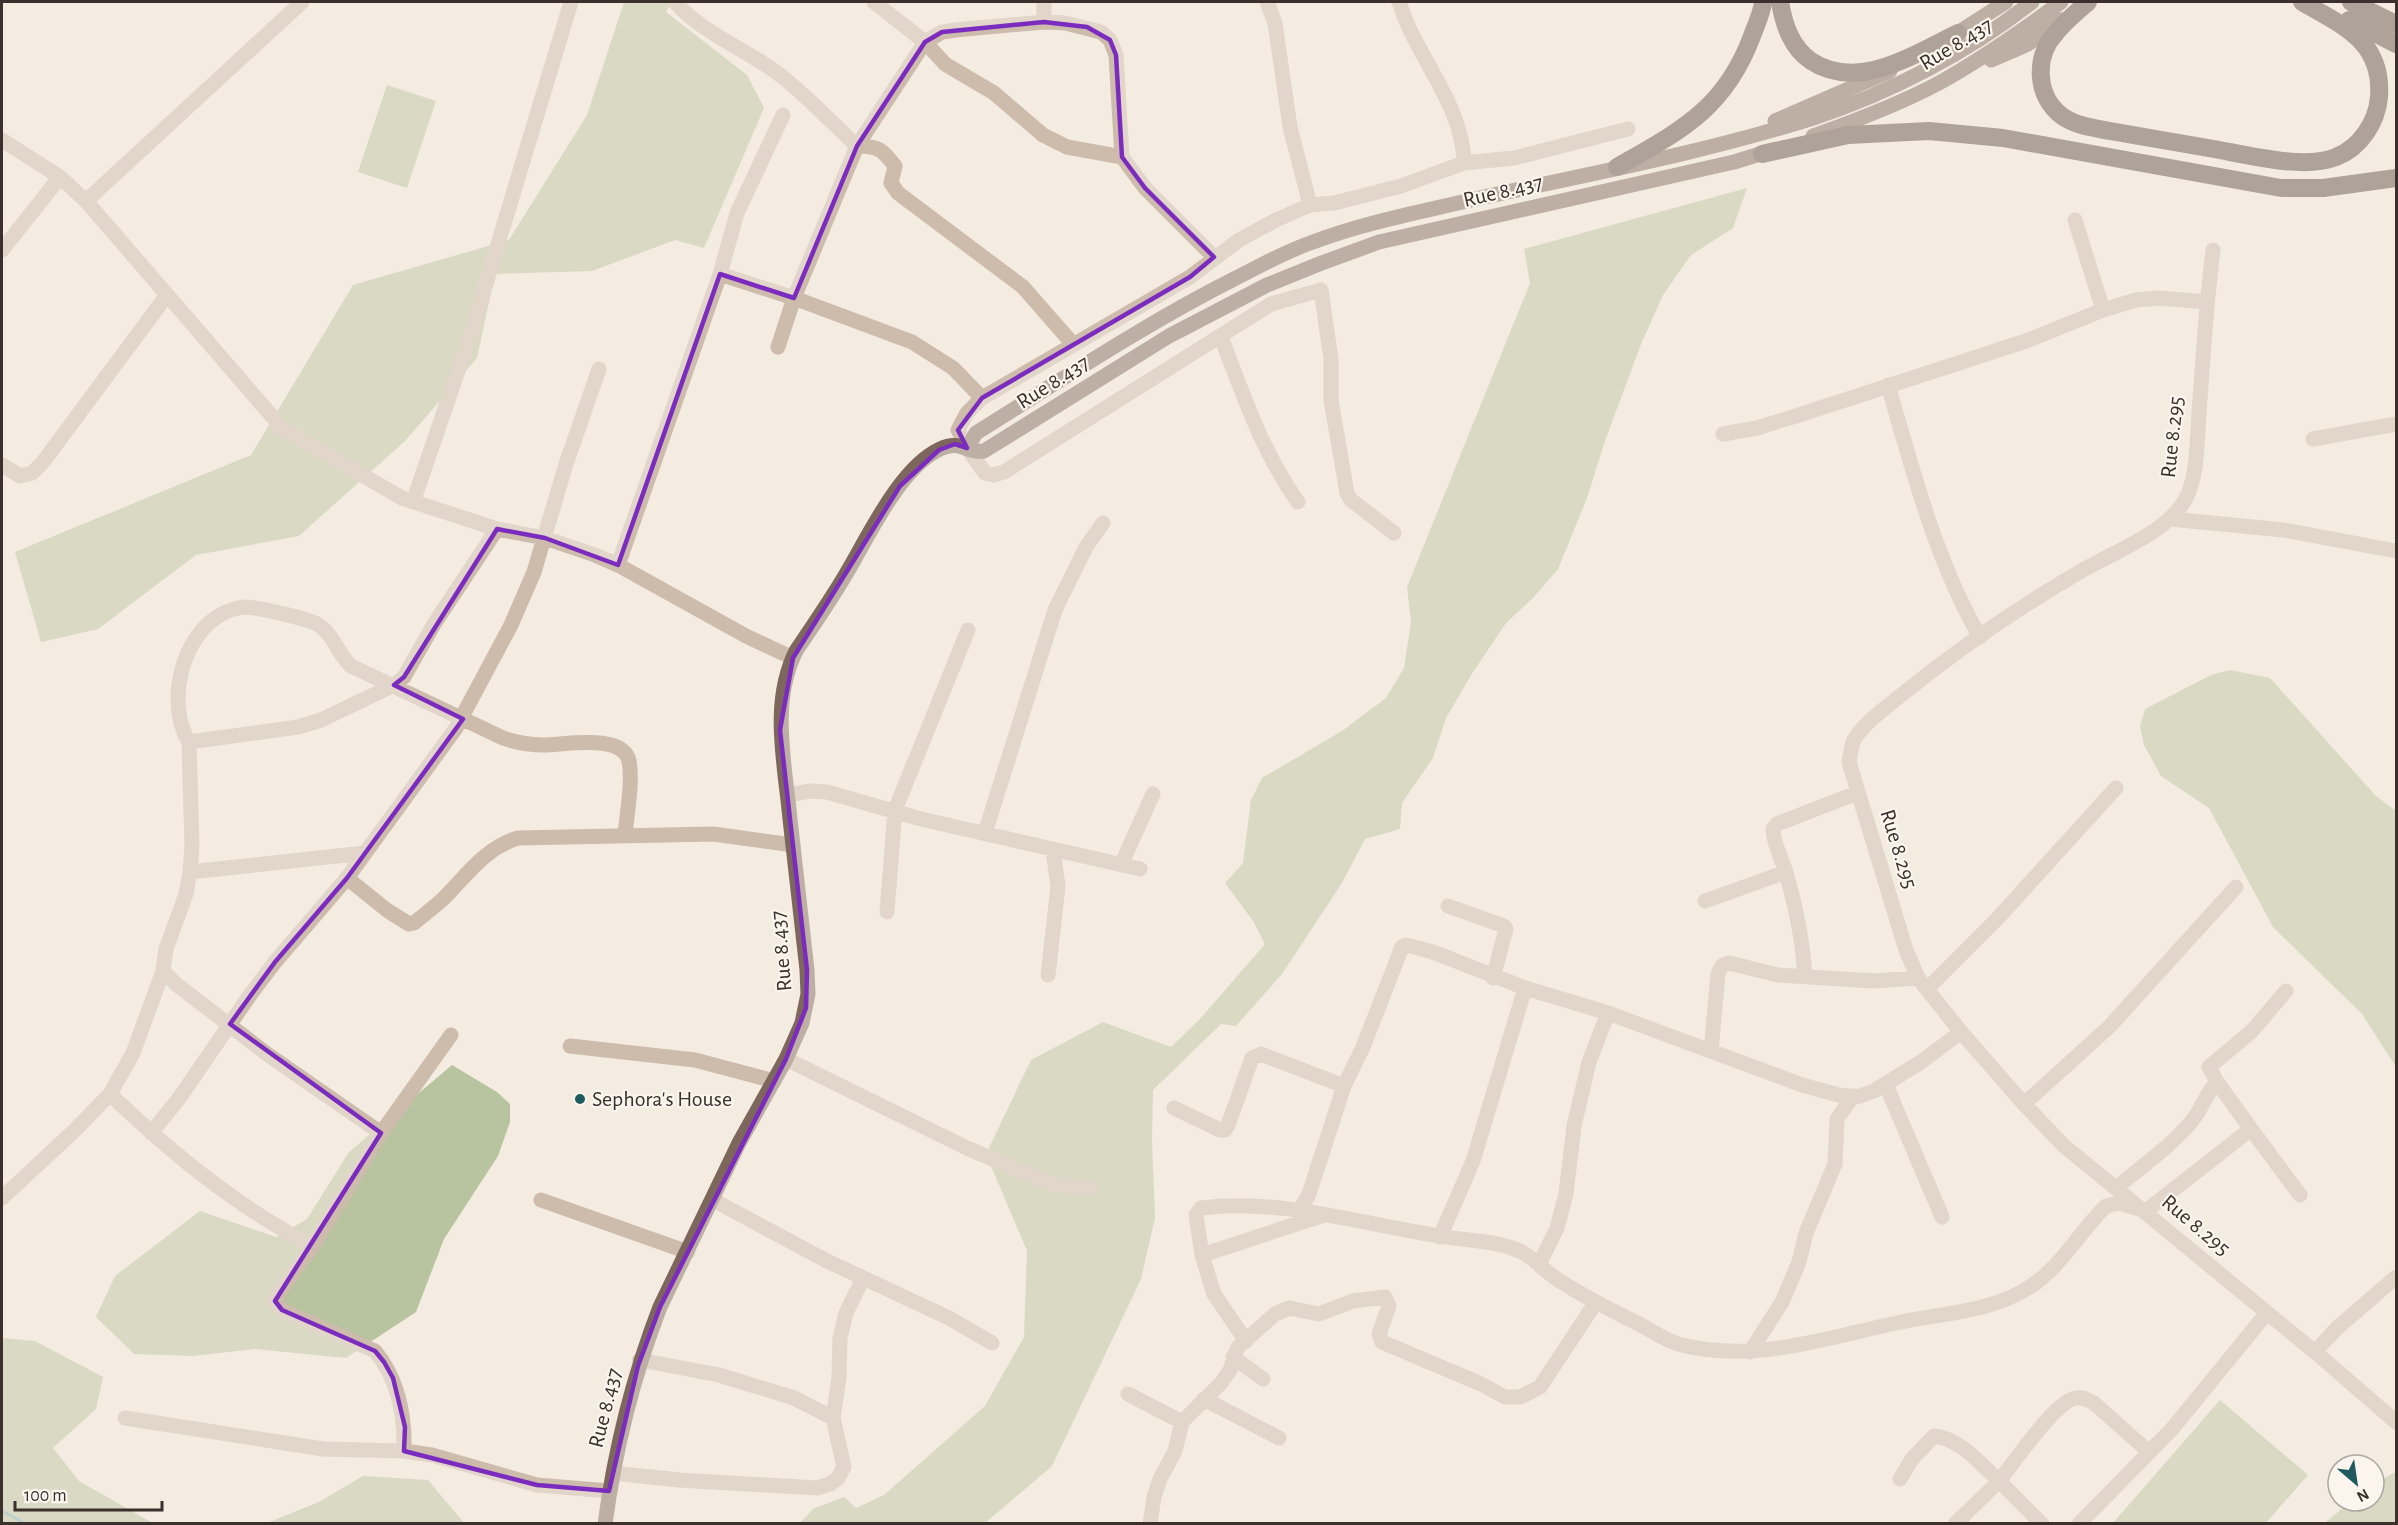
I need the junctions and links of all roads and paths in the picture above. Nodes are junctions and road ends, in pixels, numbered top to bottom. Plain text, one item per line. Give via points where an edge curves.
1 (302, 2) edge
2 (571, 2) edge
3 (675, 2) edge
4 (874, 2) edge
5 (1044, 2) edge
6 (1267, 2) edge
7 (1399, 2) edge
8 (1763, 2) edge
9 (1780, 2) edge
10 (2006, 2) edge
11 (2032, 2) edge
12 (2061, 2) edge
13 (2086, 2) edge
14 (2302, 2) edge
15 (2313, 2) edge
16 (2351, 2) edge
17 (1044, 22) junction
18 (2397, 24) edge
19 (1958, 33) junction
20 (925, 42) junction
21 (2397, 44) edge
22 (1938, 83) junction
23 (783, 115) dead end
24 (1628, 129) dead end
25 (2, 140) edge
26 (1728, 141) junction
27 (857, 146) junction
28 (1762, 154) junction
29 (1122, 157) junction
30 (1464, 163) junction
31 (1617, 167) junction
32 (60, 177) junction
33 (2397, 178) edge
34 (86, 201) junction
35 (1310, 205) junction
36 (2075, 220) dead end
37 (2, 250) edge
38 (2213, 250) dead end
39 (1214, 257) junction
40 (720, 274) junction
41 (167, 296) junction
42 (794, 298) junction
43 (2206, 302) junction
44 (2103, 310) junction
45 (1221, 337) junction
46 (1072, 344) junction
47 (778, 347) dead end
48 (599, 369) dead end
49 (1888, 385) junction
50 (982, 398) junction
51 (2397, 424) edge
52 (1723, 435) dead end
53 (2313, 439) dead end
54 (967, 448) junction
55 (2, 465) edge
56 (413, 502) junction
57 (1298, 502) dead end
58 (2170, 519) junction
59 (1103, 523) dead end
60 (497, 529) junction
61 (1394, 533) dead end
62 (545, 538) junction
63 (2397, 551) edge
64 (618, 566) junction
65 (968, 630) dead end
66 (1980, 637) junction
67 (793, 658) junction
68 (394, 685) junction
69 (462, 718) junction
70 (189, 742) junction
71 (2116, 788) dead end
72 (1857, 793) junction
73 (1153, 794) dead end
74 (788, 795) junction
75 (895, 810) junction
76 (985, 834) junction
77 (625, 835) junction
78 (793, 845) junction
79 (1053, 850) junction
80 (365, 853) junction
81 (1121, 866) junction
82 (1140, 869) dead end
83 (190, 872) junction
84 (1786, 872) junction
85 (347, 878) junction
86 (2236, 887) dead end
87 (1705, 901) dead end
88 (1448, 906) dead end
89 (887, 912) dead end
90 (163, 971) junction
91 (1048, 975) dead end
92 (1805, 977) junction
93 (1493, 978) junction
94 (1922, 983) junction
95 (1525, 988) junction
96 (2286, 991) dead end
97 (1608, 1013) junction
98 (230, 1024) junction
99 (1961, 1032) junction
100 (451, 1035) dead end
101 (570, 1046) dead end
102 (1711, 1051) junction
103 (786, 1059) junction
104 (774, 1081) junction
105 (2217, 1082) junction
106 (1886, 1085) junction
107 (1344, 1086) junction
108 (110, 1094) junction
109 (1853, 1096) junction
110 (2024, 1104) junction
111 (1174, 1108) dead end
112 (2251, 1129) junction
113 (152, 1133) junction
114 (381, 1133) junction
115 (1090, 1188) dead end
116 (2116, 1188) junction
117 (2300, 1195) dead end
118 (2, 1198) edge
119 (542, 1200) dead end
120 (713, 1200) junction
121 (1300, 1210) junction
122 (2146, 1211) junction
123 (1324, 1215) junction
124 (1942, 1217) dead end
125 (1440, 1237) junction
126 (313, 1246) junction
127 (688, 1252) junction
128 (1202, 1255) junction
129 (1539, 1265) junction
130 (2397, 1277) edge
131 (863, 1278) junction
132 (1596, 1302) junction
133 (2266, 1314) junction
134 (1246, 1341) junction
135 (992, 1342) dead end
136 (1750, 1352) junction
137 (2315, 1352) junction
138 (1233, 1357) junction
139 (640, 1360) junction
140 (1263, 1379) dead end
141 (1128, 1394) dead end
142 (1204, 1399) junction
143 (125, 1418) dead end
144 (833, 1418) junction
145 (1182, 1422) junction
146 (2397, 1422) edge
147 (1279, 1438) dead end
148 (404, 1451) junction
149 (2149, 1452) junction
150 (613, 1473) junction
151 (1900, 1479) dead end
152 (2000, 1481) junction
153 (609, 1491) junction
154 (605, 1524) edge
155 (1149, 1524) edge
156 (1955, 1524) edge
157 (2042, 1524) edge
158 (2079, 1524) edge

1 - 34 street
2 - 56 street via 472,330
3 - 27 street via 695,22 780,75
4 - 20 street
5 - 17 street
6 - 35 street via 1275,23 1290,127
7 - 30 street via 1455,117
8 - 31 highway via 1744,57 1718,98 1681,130
9 - 19 highway via 1789,36 1802,54 1824,69 1847,74 1893,64
10 - 19 main road
11 - 26 main road, Rue 8.437 via 1935,65 1876,93 1814,118
12 - 22 main road, Rue 8.437 via 1993,51
13 - 14 highway via 2053,35 2041,61 2041,84 2061,116 2100,129 2302,163 2336,158 2358,143 2373,123 2380,84 2370,49 2358,36
13 - 22 main road via 2028,44
15 - 21 highway
16 - 18 highway
17 - 20 street via 942,32
17 - 29 street via 1087,27 1110,40 1116,55
19 - 26 main road via 1908,63
20 - 27 street
20 - 29 street via 945,64 994,93 1043,135 1078,150
22 - 28 main road, Rue 8.437 via 1872,113
23 - 40 street via 737,213
24 - 30 street via 1515,158
25 - 32 street
26 - 31 main road, Rue 8.437
27 - 42 street
27 - 46 street via 875,146 886,154 895,166 891,183 898,193 1023,287
28 - 33 highway via 1848,135 1929,131 2003,138 2281,188 2323,188
28 - 54 main road, Rue 8.437 via 1379,242 1219,308 984,451
29 - 39 street via 1145,188
30 - 35 street via 1401,186
31 - 54 main road, Rue 8.437 via 1370,223 1311,242 1156,321 976,433
32 - 34 street
32 - 37 street
34 - 41 street
35 - 39 street via 1276,220
36 - 44 street
38 - 43 street, Rue 8.295
39 - 46 street via 1190,277
40 - 42 street
40 - 64 street
41 - 55 street via 43,462 32,473 20,476
41 - 56 street via 283,429
42 - 47 street
42 - 50 street via 912,342 952,368
43 - 44 street via 2159,298
43 - 58 street, Rue 8.295 via 2190,488 2186,500
44 - 49 street via 2026,341
45 - 54 street via 1004,472 985,473
45 - 57 street via 1263,444
45 - 61 street via 1271,304 1321,290 1331,359 1331,400 1347,493
46 - 50 street
48 - 62 street
49 - 52 street via 1757,428
49 - 66 street via 1946,569
50 - 54 street via 958,430
51 - 53 street
54 - 67 main road, Rue 8.437 via 955,444 939,450 920,463 900,486
56 - 60 street
58 - 63 street via 2284,530
58 - 66 street, Rue 8.295
59 - 76 street via 1055,610
60 - 62 street
60 - 68 street via 404,677
62 - 64 street
62 - 69 street via 511,625
64 - 67 street
65 - 75 street
66 - 72 street, Rue 8.295 via 1920,680 1861,732 1854,741 1849,762
67 - 74 main road, Rue 8.437 via 785,685 780,730
68 - 69 street
68 - 70 street via 298,727
68 - 70 street via 351,666 328,632 315,623 244,607 225,612 209,622 189,653 178,709
69 - 77 street via 521,744 586,742 611,744 622,751 629,759 630,776
69 - 80 street
70 - 83 street
71 - 94 street via 1997,919
72 - 84 street via 1777,824 1773,837
72 - 94 street, Rue 8.295 via 1906,950
73 - 81 street
74 - 75 street via 827,792
74 - 78 main road, Rue 8.437
75 - 76 street
75 - 89 street
76 - 79 street
77 - 78 street via 713,834
77 - 85 street via 518,838 502,843 442,900 409,924
78 - 103 main road, Rue 8.437 via 808,994 802,1023
79 - 81 street
79 - 91 street via 1058,886
80 - 83 street
80 - 85 street
81 - 82 street
83 - 90 street
84 - 87 street
84 - 92 street via 1799,925
85 - 98 street via 275,962
86 - 110 street via 2109,1027
88 - 93 street via 1506,929
90 - 98 street
90 - 108 street via 133,1053
92 - 94 street
92 - 102 street via 1729,963 1722,966
93 - 95 street
93 - 107 street via 1433,952 1404,946
94 - 99 street, Rue 8.295
95 - 97 street
95 - 125 street via 1473,1161
96 - 105 street via 2252,1031 2209,1067
97 - 102 street
97 - 129 street via 1589,1062 1557,1228
98 - 113 street
98 - 114 street
99 - 106 street
99 - 110 street, Rue 8.295
100 - 114 street
101 - 104 street via 694,1060
102 - 109 street via 1802,1085
103 - 104 main road, Rue 8.437
103 - 115 street via 967,1148 1051,1184
104 - 120 main road, Rue 8.437
105 - 112 street
105 - 116 street via 2182,1133
106 - 109 street
106 - 124 street
107 - 111 street via 1261,1054 1252,1058 1225,1130
107 - 121 street via 1309,1194
108 - 113 street
108 - 118 street
109 - 136 street via 1837,1119 1835,1164 1814,1211 1799,1262 1782,1302
110 - 116 street, Rue 8.295 via 2063,1144
112 - 117 street
112 - 122 street
113 - 126 street via 232,1196
114 - 126 street
116 - 122 street, Rue 8.295
119 - 127 street
120 - 127 main road, Rue 8.437
120 - 131 street
121 - 123 street
121 - 128 street via 1201,1208 1196,1215
122 - 133 street, Rue 8.295
122 - 136 street via 2119,1203 2106,1206 2046,1274 2007,1300 1785,1348
123 - 125 street
123 - 128 street
125 - 129 street via 1502,1246 1521,1252
126 - 148 street via 275,1301 282,1310 375,1352 384,1362 393,1378 405,1427
127 - 139 main road, Rue 8.437 via 660,1307
128 - 134 street via 1214,1294
129 - 132 street
130 - 137 street
131 - 135 street
131 - 144 street via 842,1326
132 - 134 street via 1540,1387 1520,1397 1504,1397 1382,1342 1379,1334 1389,1306 1385,1297 1353,1301 1319,1314 1289,1308 1275,1314
132 - 136 street via 1676,1343
133 - 137 street, Rue 8.295
133 - 149 street via 2190,1409
134 - 138 street
137 - 146 street, Rue 8.295
138 - 140 street
138 - 142 street via 1230,1370
139 - 144 street via 719,1375 794,1398
139 - 150 main road, Rue 8.437
141 - 145 street
142 - 145 street
142 - 147 street
143 - 148 street via 323,1449
144 - 150 street via 844,1467 838,1478 817,1488
145 - 155 street via 1175,1451 1154,1497
148 - 153 street via 432,1455 537,1485
149 - 152 street via 2094,1403 2076,1398 2055,1410
149 - 158 street
150 - 153 main road, Rue 8.437
151 - 152 street via 1934,1436 1964,1449
152 - 156 street
152 - 157 street
153 - 154 main road, Rue 8.437

